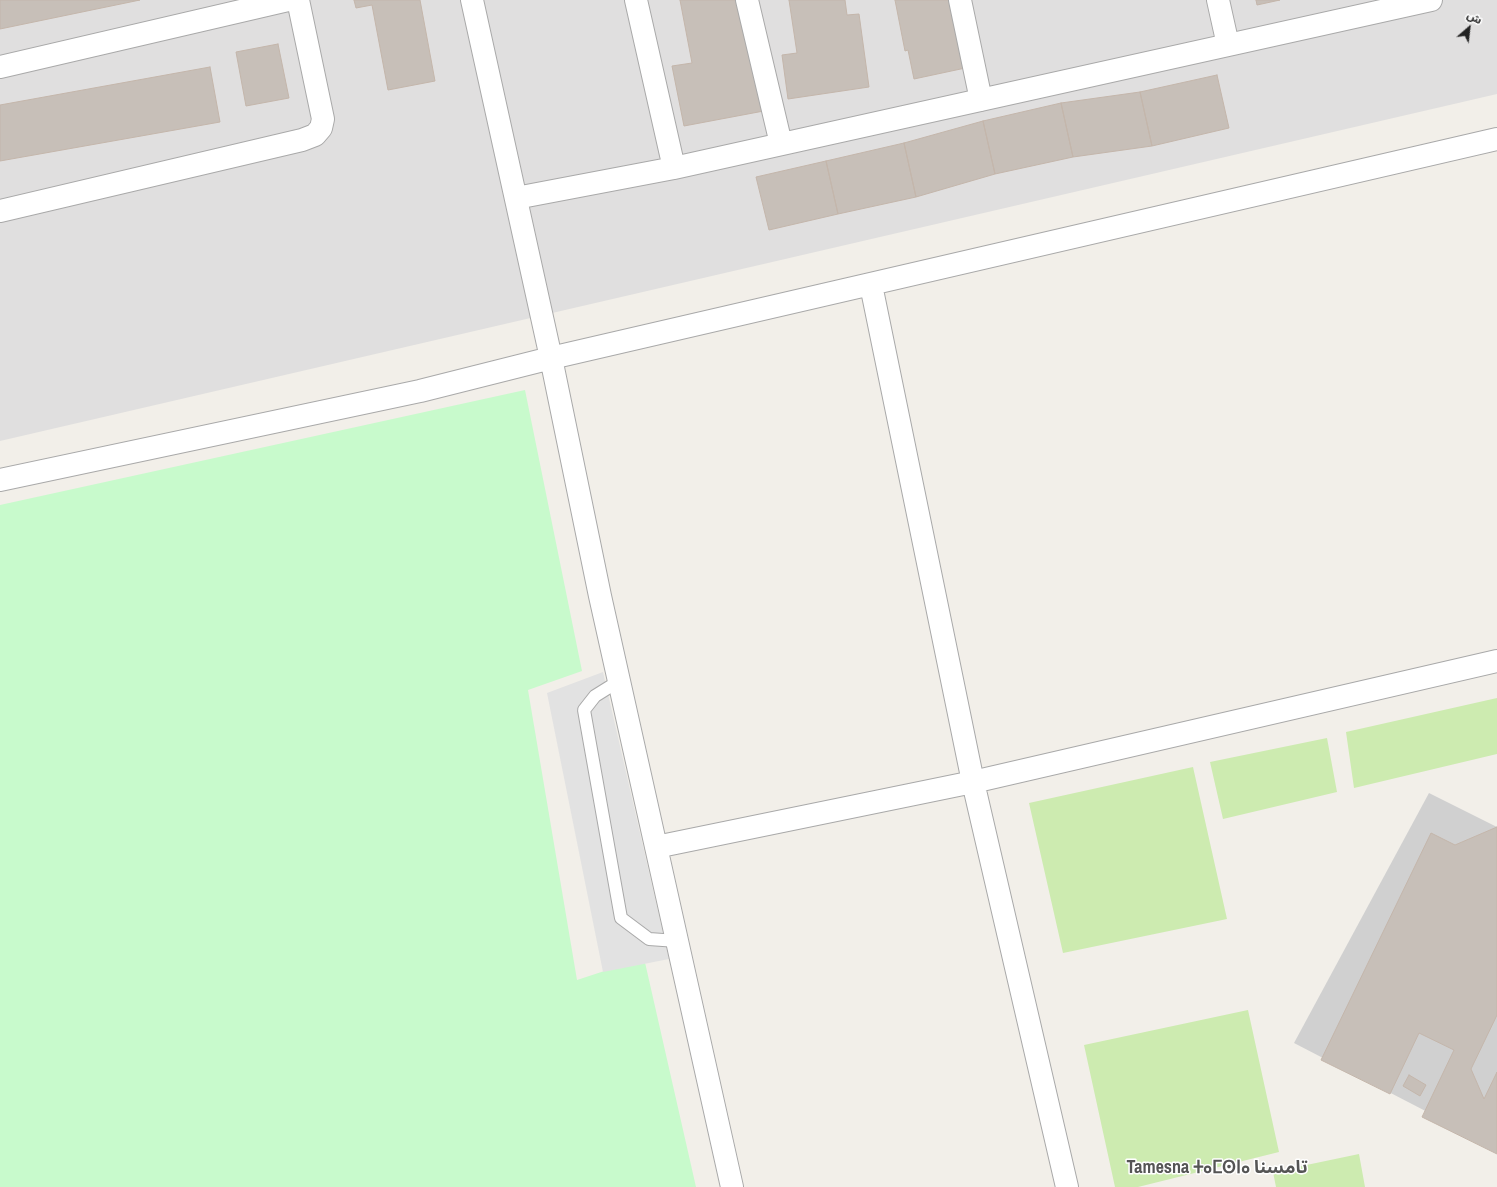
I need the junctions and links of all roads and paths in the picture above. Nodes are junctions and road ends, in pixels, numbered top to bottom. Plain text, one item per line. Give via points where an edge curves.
1 (288, 0) edge
2 (298, 0) edge
3 (472, 0) edge
4 (636, 0) edge
5 (747, 0) edge
6 (960, 0) edge
7 (1218, 0) edge
8 (1431, 0) edge
9 (1228, 45) junction
10 (0, 67) edge
11 (981, 100) junction
12 (1497, 139) edge
13 (781, 144) junction
14 (674, 168) junction
15 (516, 198) junction
16 (0, 211) edge
17 (871, 284) junction
18 (551, 358) junction
19 (0, 480) edge
20 (1497, 661) edge
21 (619, 681) junction
22 (973, 782) junction
23 (656, 847) junction
24 (677, 941) junction
25 (732, 1187) edge
26 (1066, 1187) edge

1 - 10 street
2 - 16 street via 323,119 321,128 315,135
3 - 15 street
4 - 14 street
5 - 13 street
6 - 11 street
7 - 9 street
8 - 9 street
9 - 11 street
11 - 13 street
12 - 17 street
13 - 14 street
14 - 15 street
15 - 18 street
17 - 18 street
17 - 22 street
18 - 19 street via 420,391
18 - 21 street
20 - 22 street
21 - 23 street
21 - 24 lane via 595,696 584,710 621,918 649,939
22 - 23 street
22 - 26 street
23 - 24 street
24 - 25 street

